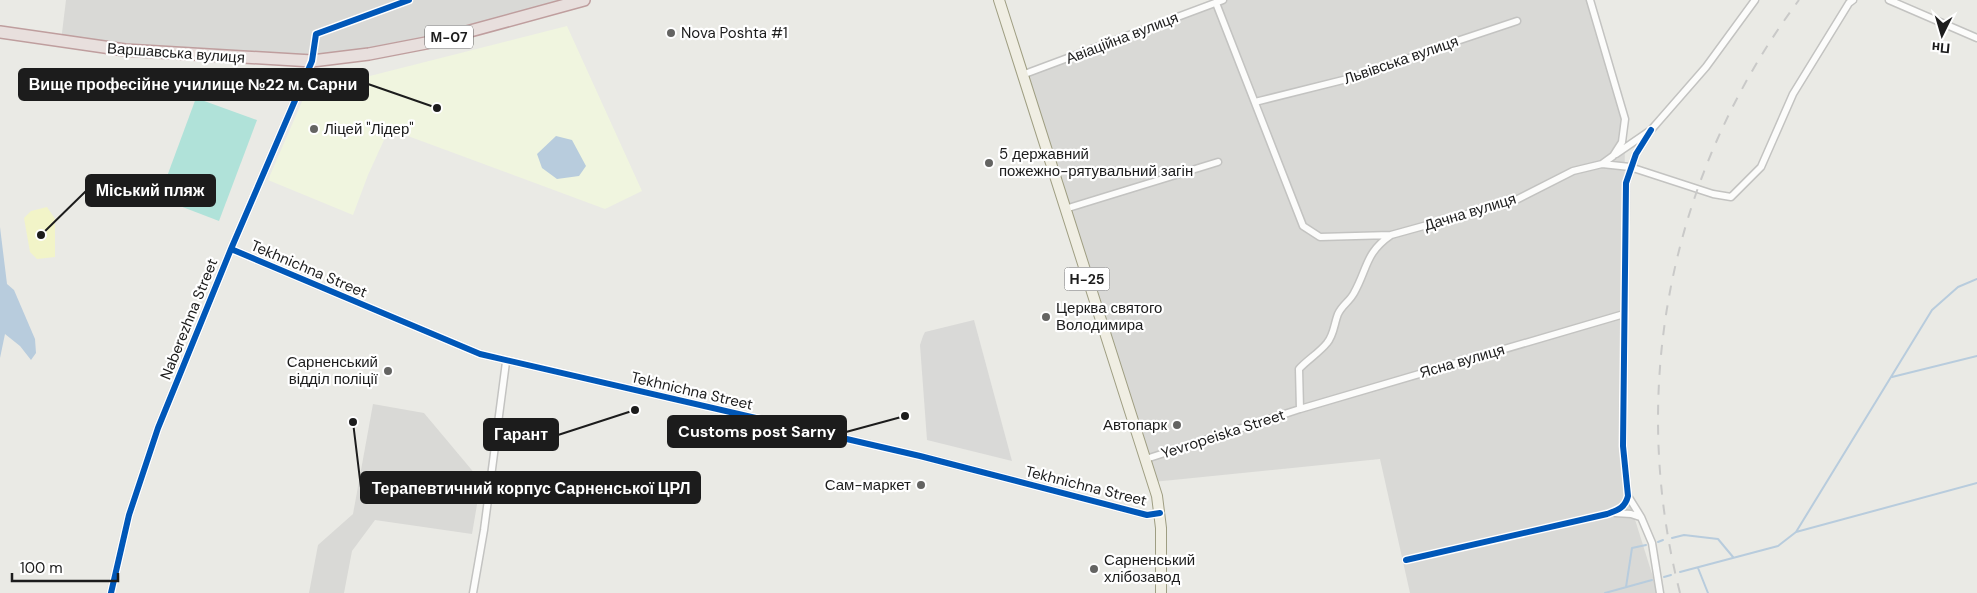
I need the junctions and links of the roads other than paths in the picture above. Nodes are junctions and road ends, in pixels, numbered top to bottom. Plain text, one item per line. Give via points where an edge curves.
1 (409, 0) edge
2 (584, 0) edge
3 (999, 0) edge
4 (1590, 0) edge
5 (1755, 0) edge
6 (1853, 0) edge
7 (1889, 0) edge
8 (1219, 1) edge
9 (1517, 21) dead end
10 (0, 32) edge
11 (1977, 38) edge
12 (312, 61) junction
13 (1022, 75) junction
14 (1255, 102) junction
15 (1651, 130) junction
16 (1613, 156) junction
17 (1218, 162) dead end
18 (1602, 164) junction
19 (1630, 167) junction
20 (1065, 209) junction
21 (1391, 235) junction
22 (231, 249) junction
23 (1624, 314) junction
24 (506, 362) junction
25 (1300, 409) junction
26 (1146, 459) junction
27 (1628, 496) junction
28 (1160, 514) junction
29 (1607, 514) junction
30 (1641, 517) junction
31 (1406, 560) dead end
32 (111, 593) edge
33 (473, 593) edge
34 (1161, 593) edge
35 (1660, 593) edge

1 - 12 street, Naberezhna Street via 316,34
2 - 12 highway, Варшавська вулиця / М-07 via 426,43
3 - 13 main road, Yevropeiska Street / Н-25
4 - 16 street, Дачна вулиця via 1625,119 1622,142
5 - 15 street via 1706,67
6 - 19 street via 1793,94 1762,167 1731,197
7 - 11 street
8 - 13 street, Авіаційна вулиця
8 - 14 street
9 - 14 street, Львівська вулиця via 1368,74
10 - 12 highway, Варшавська вулиця / М-07 via 125,50
12 - 22 street, Naberezhna Street
13 - 20 main road, Yevropeiska Street / Н-25
14 - 21 street via 1295,208 1308,231 1320,237
15 - 16 street
15 - 19 street
16 - 18 street, Дачна вулиця
17 - 20 street
18 - 19 street
18 - 21 street, Дачна вулиця via 1573,171 1514,201
19 - 23 street via 1626,183
20 - 26 main road, Yevropeiska Street / Н-25
21 - 25 street, Дачна вулиця via 1378,244 1369,258 1353,294 1338,315 1332,336 1298,369
22 - 24 street, Tekhnichna Street via 445,341
22 - 32 street, Naberezhna Street via 152,446 129,515
23 - 25 street, Ясна вулиця
23 - 27 street via 1623,446
24 - 28 street, Tekhnichna Street via 920,456 1147,515
24 - 33 street
25 - 26 street, Yevropeiska Street
26 - 28 main road, Yevropeiska Street / Н-25
27 - 29 street via 1623,507
27 - 30 street
28 - 34 main road, Yevropeiska Street / Н-25
29 - 30 street
29 - 31 street
30 - 35 street via 1652,543

